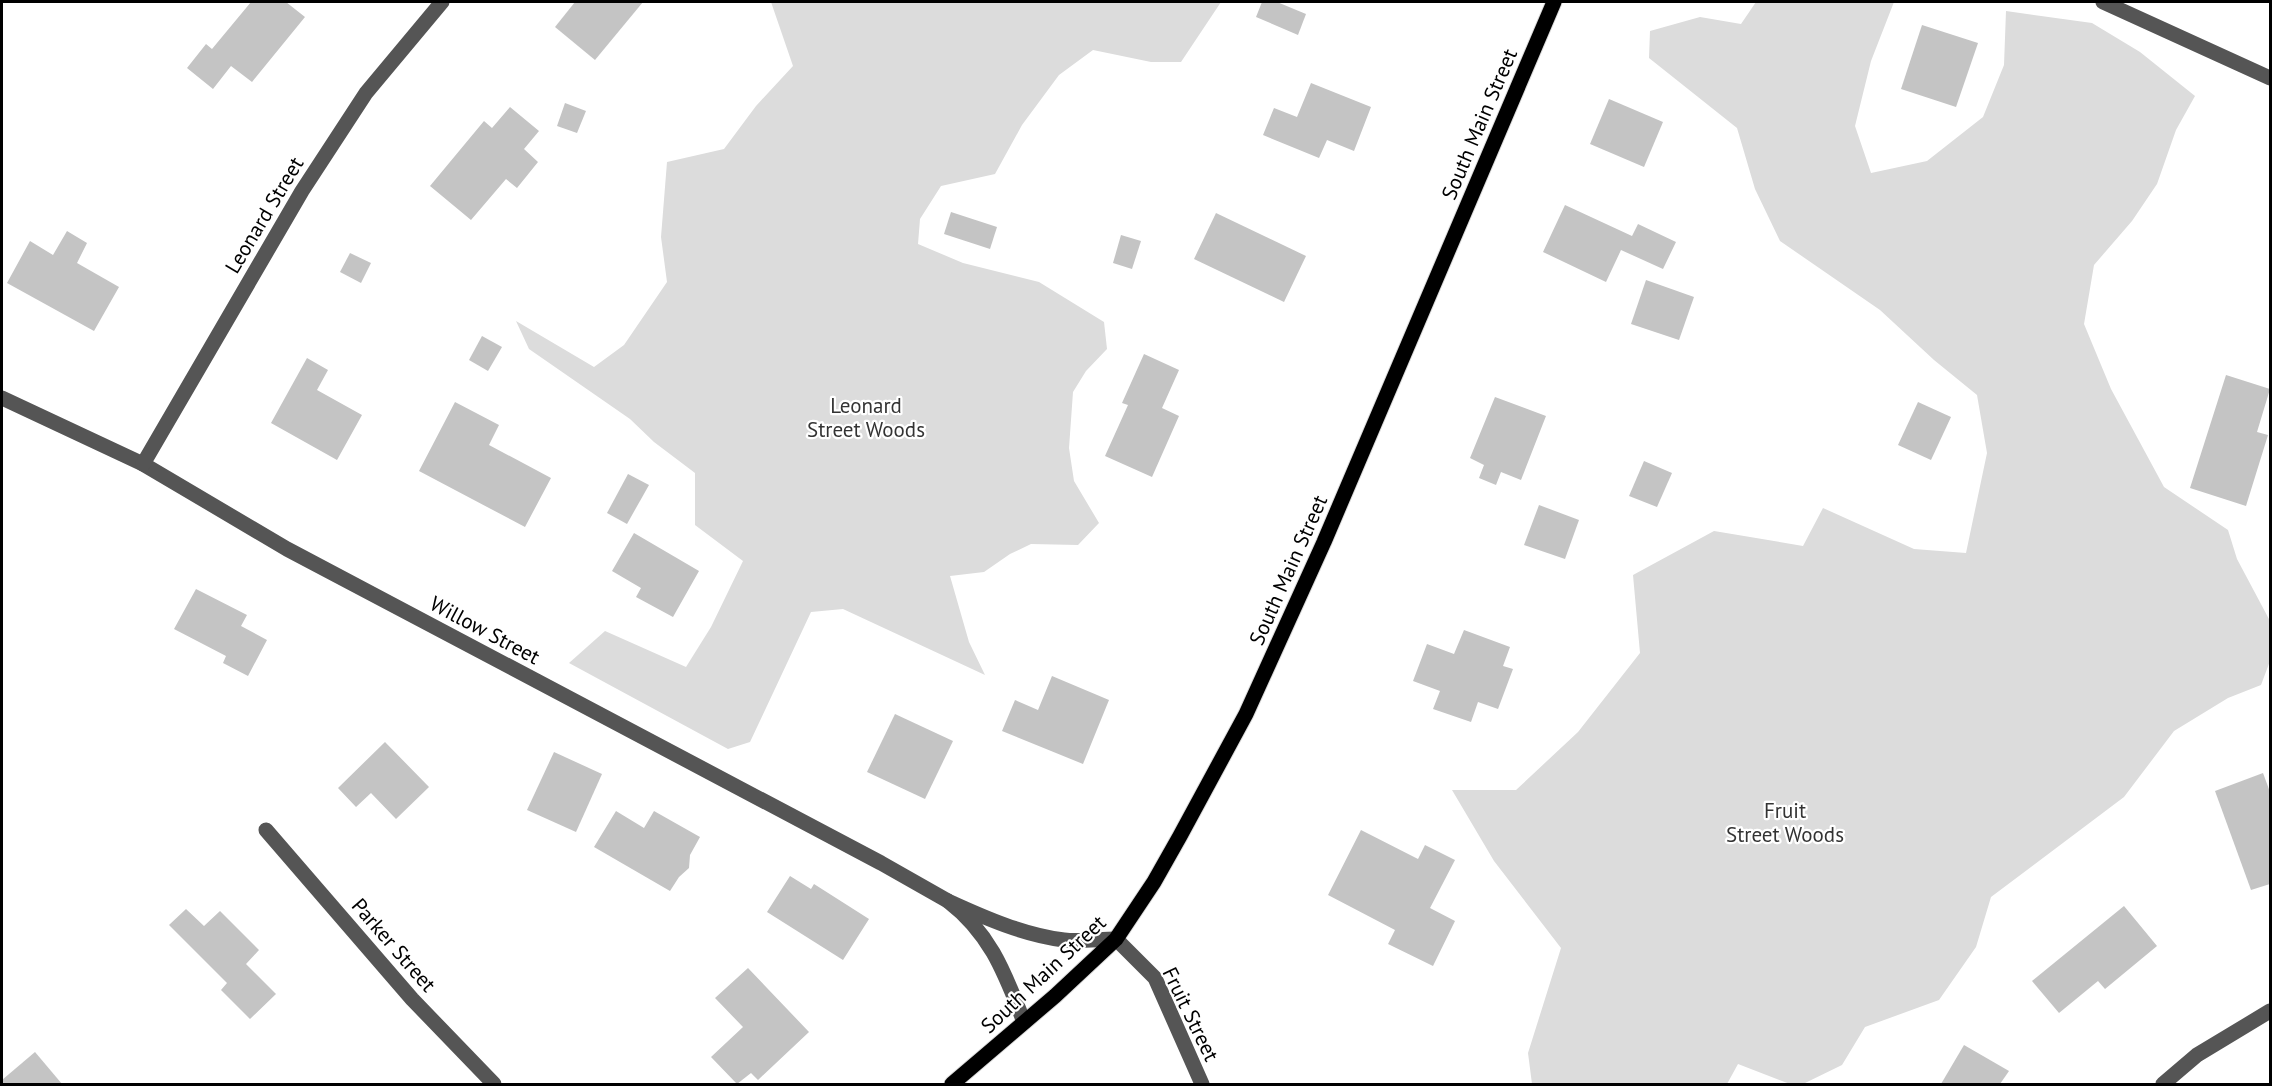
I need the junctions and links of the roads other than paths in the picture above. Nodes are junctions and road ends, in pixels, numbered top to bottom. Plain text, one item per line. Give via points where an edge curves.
1 (442, 2) edge
2 (1554, 2) edge
3 (2103, 2) edge
4 (2271, 78) edge
5 (2, 398) edge
6 (143, 464) junction
7 (266, 830) dead end
8 (948, 901) junction
9 (1116, 939) junction
10 (2271, 1011) edge
11 (1024, 1022) junction
12 (494, 1084) edge
13 (952, 1084) edge
14 (1202, 1084) edge
15 (2163, 1084) edge

1 - 6 street, Leonard Street via 353,112 250,278
2 - 9 main road, South Main Street via 1324,542 1246,714 1154,882
3 - 4 street
5 - 6 street, Willow Street
6 - 8 street, Willow Street via 287,549
7 - 12 street, Parker Street via 412,999
8 - 9 street via 1035,934 1066,940
8 - 11 street via 990,945
9 - 11 main road, South Main Street
9 - 14 street, Fruit Street via 1155,978
10 - 15 street via 2197,1055
11 - 13 main road, South Main Street

